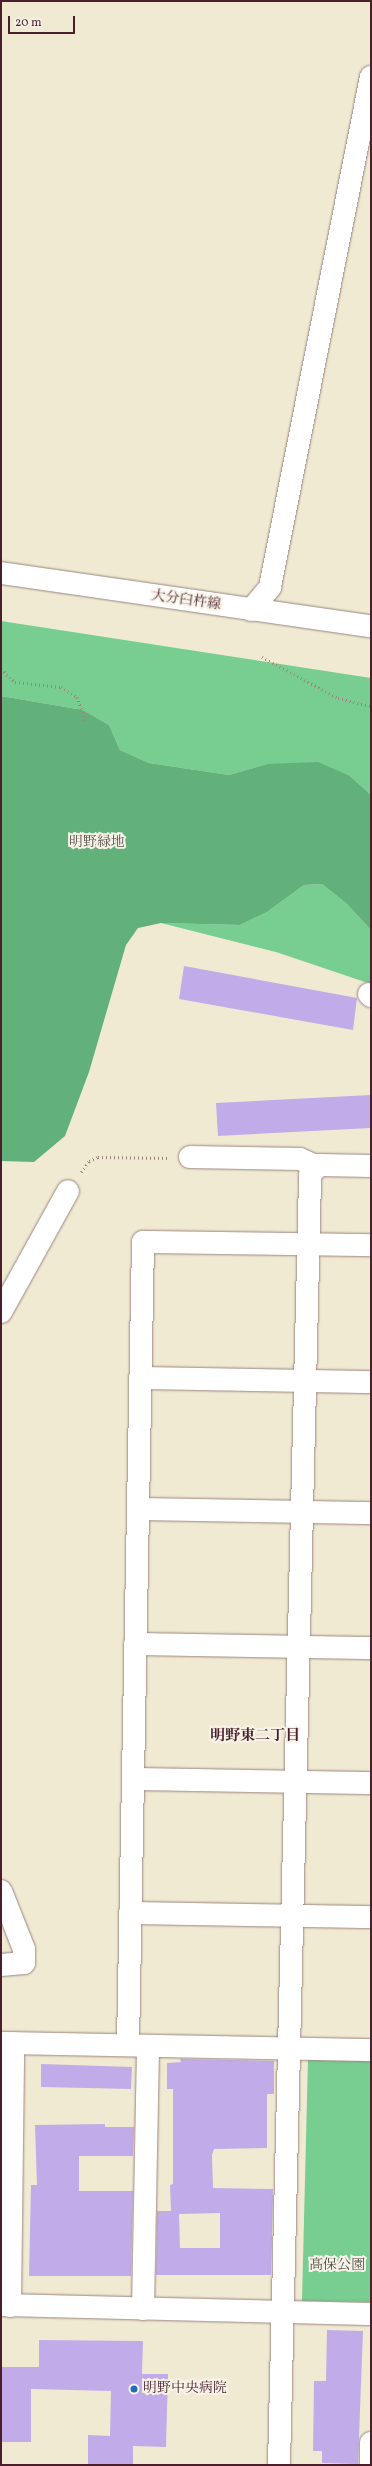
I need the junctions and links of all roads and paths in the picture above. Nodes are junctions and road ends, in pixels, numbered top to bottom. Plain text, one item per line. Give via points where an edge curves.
1 (371, 77) edge
2 (1, 573) edge
3 (252, 610) junction
4 (371, 626) edge
5 (262, 657) dead end
6 (1, 669) edge
7 (371, 706) edge
8 (86, 721) dead end
9 (190, 1158) joint
10 (316, 1166) junction
11 (371, 1166) edge
12 (68, 1191) joint
13 (308, 1244) junction
14 (371, 1245) edge
15 (1, 1312) edge
16 (140, 1378) junction
17 (305, 1380) junction
18 (371, 1382) edge
19 (138, 1509) junction
20 (302, 1512) junction
21 (371, 1513) edge
22 (135, 1644) junction
23 (299, 1647) junction
24 (371, 1648) edge
25 (133, 1779) junction
26 (296, 1782) junction
27 (371, 1783) edge
28 (1, 1891) edge
29 (130, 1913) junction
30 (292, 1916) junction
31 (371, 1917) edge
32 (1, 1964) edge
33 (7, 2043) edge
34 (138, 2046) junction
35 (290, 2048) junction
36 (371, 2050) edge
37 (6, 2306) edge
38 (143, 2309) junction
39 (283, 2312) junction
40 (371, 2314) edge
41 (371, 2443) edge
42 (280, 2465) edge
43 (371, 2465) edge

1 - 3 street via 270,587
2 - 3 street, 大分臼杵線
3 - 4 street, 大分臼杵線
5 - 7 path via 338,698
6 - 8 path via 15,682 62,686 77,697
9 - 10 street via 300,1159
9 - 12 path via 98,1157 89,1161
10 - 11 street
10 - 13 street via 310,1176
12 - 15 street
13 - 14 street
13 - 16 street via 143,1242
13 - 17 street
16 - 17 street
16 - 19 street
17 - 18 street
17 - 20 street
19 - 20 street
19 - 22 street
20 - 21 street
20 - 23 street
22 - 23 street
22 - 25 street
23 - 24 street
23 - 26 street
25 - 26 street
25 - 29 street
26 - 27 street
26 - 30 street
28 - 32 street via 24,1949 24,1963
29 - 30 street
29 - 34 street
30 - 31 street
30 - 35 street
33 - 34 street
33 - 37 street
34 - 35 street
34 - 38 street
35 - 36 street
35 - 39 street
37 - 38 street
38 - 39 street
39 - 40 street
39 - 42 street
41 - 43 street

